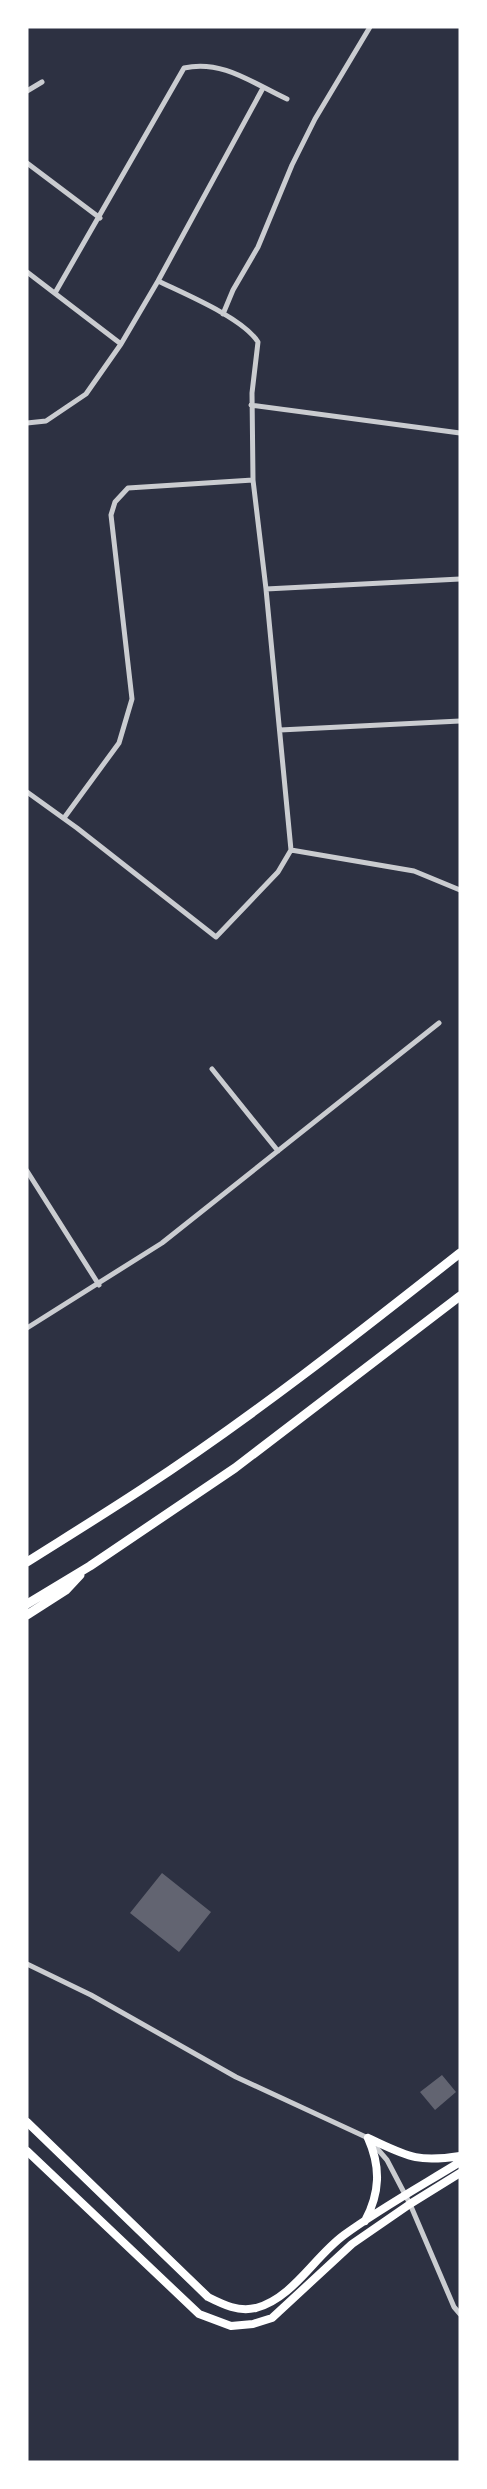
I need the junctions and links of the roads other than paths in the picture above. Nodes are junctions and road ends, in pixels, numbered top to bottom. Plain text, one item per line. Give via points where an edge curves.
1 (370, 27) edge
2 (42, 82) dead end
3 (263, 88) junction
4 (27, 91) edge
5 (287, 99) dead end
6 (27, 163) edge
7 (100, 218) junction
8 (27, 272) edge
9 (158, 280) junction
10 (55, 293) junction
11 (223, 314) junction
12 (121, 344) junction
13 (251, 405) junction
14 (27, 423) edge
15 (460, 433) edge
16 (253, 480) junction
17 (460, 579) edge
18 (266, 589) junction
19 (460, 721) edge
20 (280, 730) junction
21 (27, 792) edge
22 (64, 818) junction
23 (291, 850) junction
24 (460, 890) edge
25 (439, 1023) dead end
26 (212, 1069) dead end
27 (278, 1151) junction
28 (27, 1171) edge
29 (460, 1254) edge
30 (99, 1285) junction
31 (460, 1296) edge
32 (27, 1329) edge
33 (27, 1562) edge
34 (90, 1566) junction
35 (27, 1604) edge
36 (27, 1615) edge
37 (27, 1964) edge
38 (27, 2122) edge
39 (368, 2138) junction
40 (27, 2151) edge
41 (460, 2156) edge
42 (460, 2162) edge
43 (460, 2173) edge
44 (408, 2200) junction
45 (365, 2222) junction
46 (460, 2314) edge

1 - 11 street via 315,119 258,247
2 - 4 street
3 - 5 street
3 - 7 street via 226,69 196,65 184,68
3 - 9 street
6 - 7 street
7 - 10 street
8 - 10 street
9 - 11 street
9 - 12 street
10 - 12 street
11 - 13 street via 258,342
12 - 14 street via 86,394 46,421
13 - 15 street
13 - 16 street
16 - 18 street
16 - 22 street via 128,488 115,502 111,515 132,699 119,742
17 - 18 street
18 - 20 street
19 - 20 street
20 - 23 street
21 - 22 street
22 - 23 street via 216,937 278,872
23 - 24 street via 414,871
25 - 27 street
26 - 27 street
27 - 30 street via 162,1243
28 - 30 street
29 - 33 highway via 360,1332 143,1489
30 - 32 street
31 - 34 highway via 235,1468
34 - 35 highway
34 - 36 highway via 66,1590
37 - 39 street via 91,1995 236,2077
38 - 45 main road via 208,2297 230,2307 244,2310 283,2294 342,2236
39 - 41 main road via 411,2158
39 - 44 street via 387,2160
39 - 45 main road via 376,2157 378,2182 375,2202
40 - 44 main road via 199,2314 231,2326 272,2318 351,2244
42 - 44 main road
43 - 44 main road
44 - 45 main road
44 - 46 street

